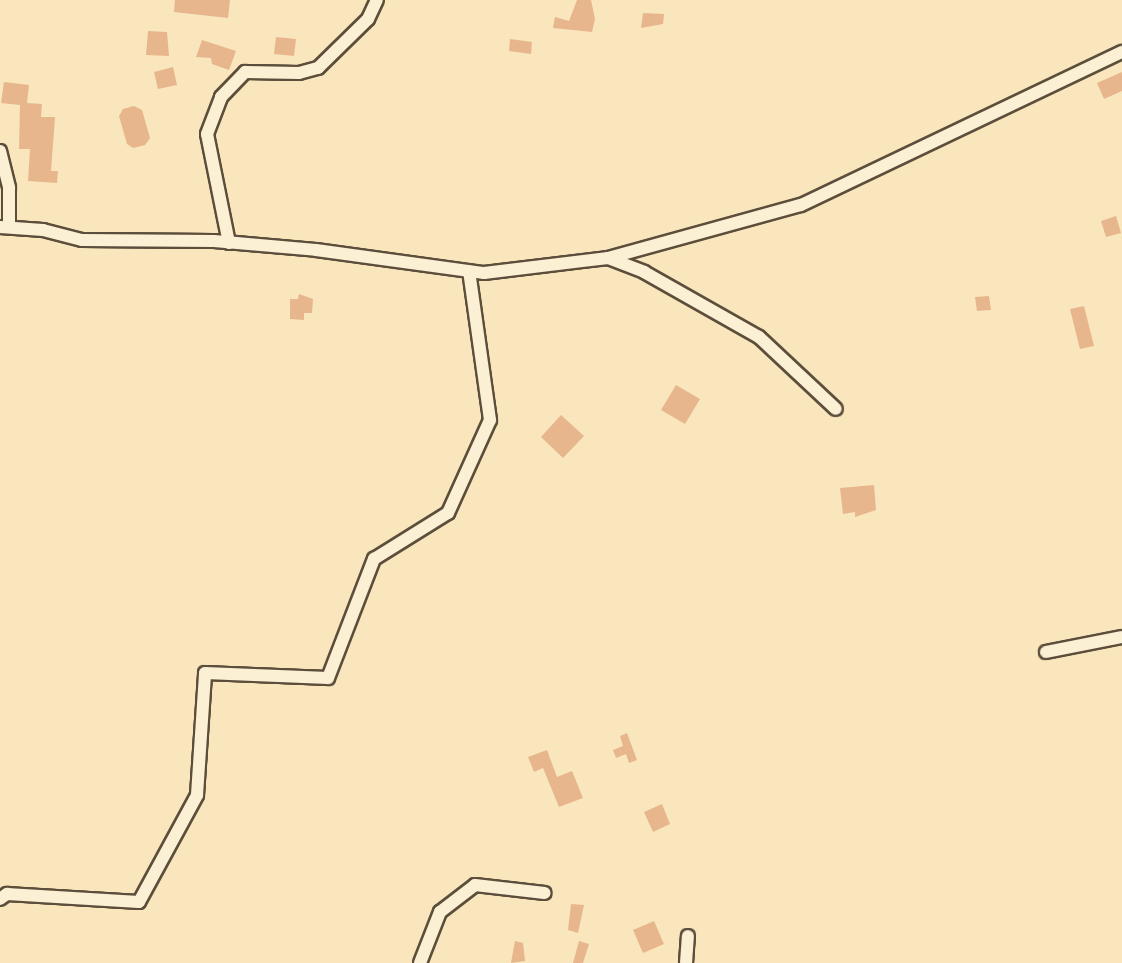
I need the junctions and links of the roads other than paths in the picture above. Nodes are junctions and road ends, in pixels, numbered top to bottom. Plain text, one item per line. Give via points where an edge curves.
1 (377, 0) edge
2 (1122, 52) edge
3 (0, 151) edge
4 (5, 227) edge
5 (229, 243) junction
6 (608, 258) junction
7 (469, 271) junction
8 (836, 409) dead end
9 (1122, 637) edge
10 (1046, 652) dead end
11 (545, 892) dead end
12 (0, 899) edge
13 (688, 936) dead end
14 (420, 963) edge
15 (686, 963) edge

1 - 5 street via 368,19 318,68 299,73 245,72 221,97 207,134
2 - 6 street via 801,205
3 - 4 street via 9,188
4 - 5 street via 82,240
5 - 7 street
6 - 7 street via 538,269
6 - 8 street via 644,272 759,337
7 - 12 street via 490,419 448,513 374,559 328,678 205,673 197,795 139,902 7,894
9 - 10 street
11 - 14 street via 475,885 440,912
13 - 15 street

